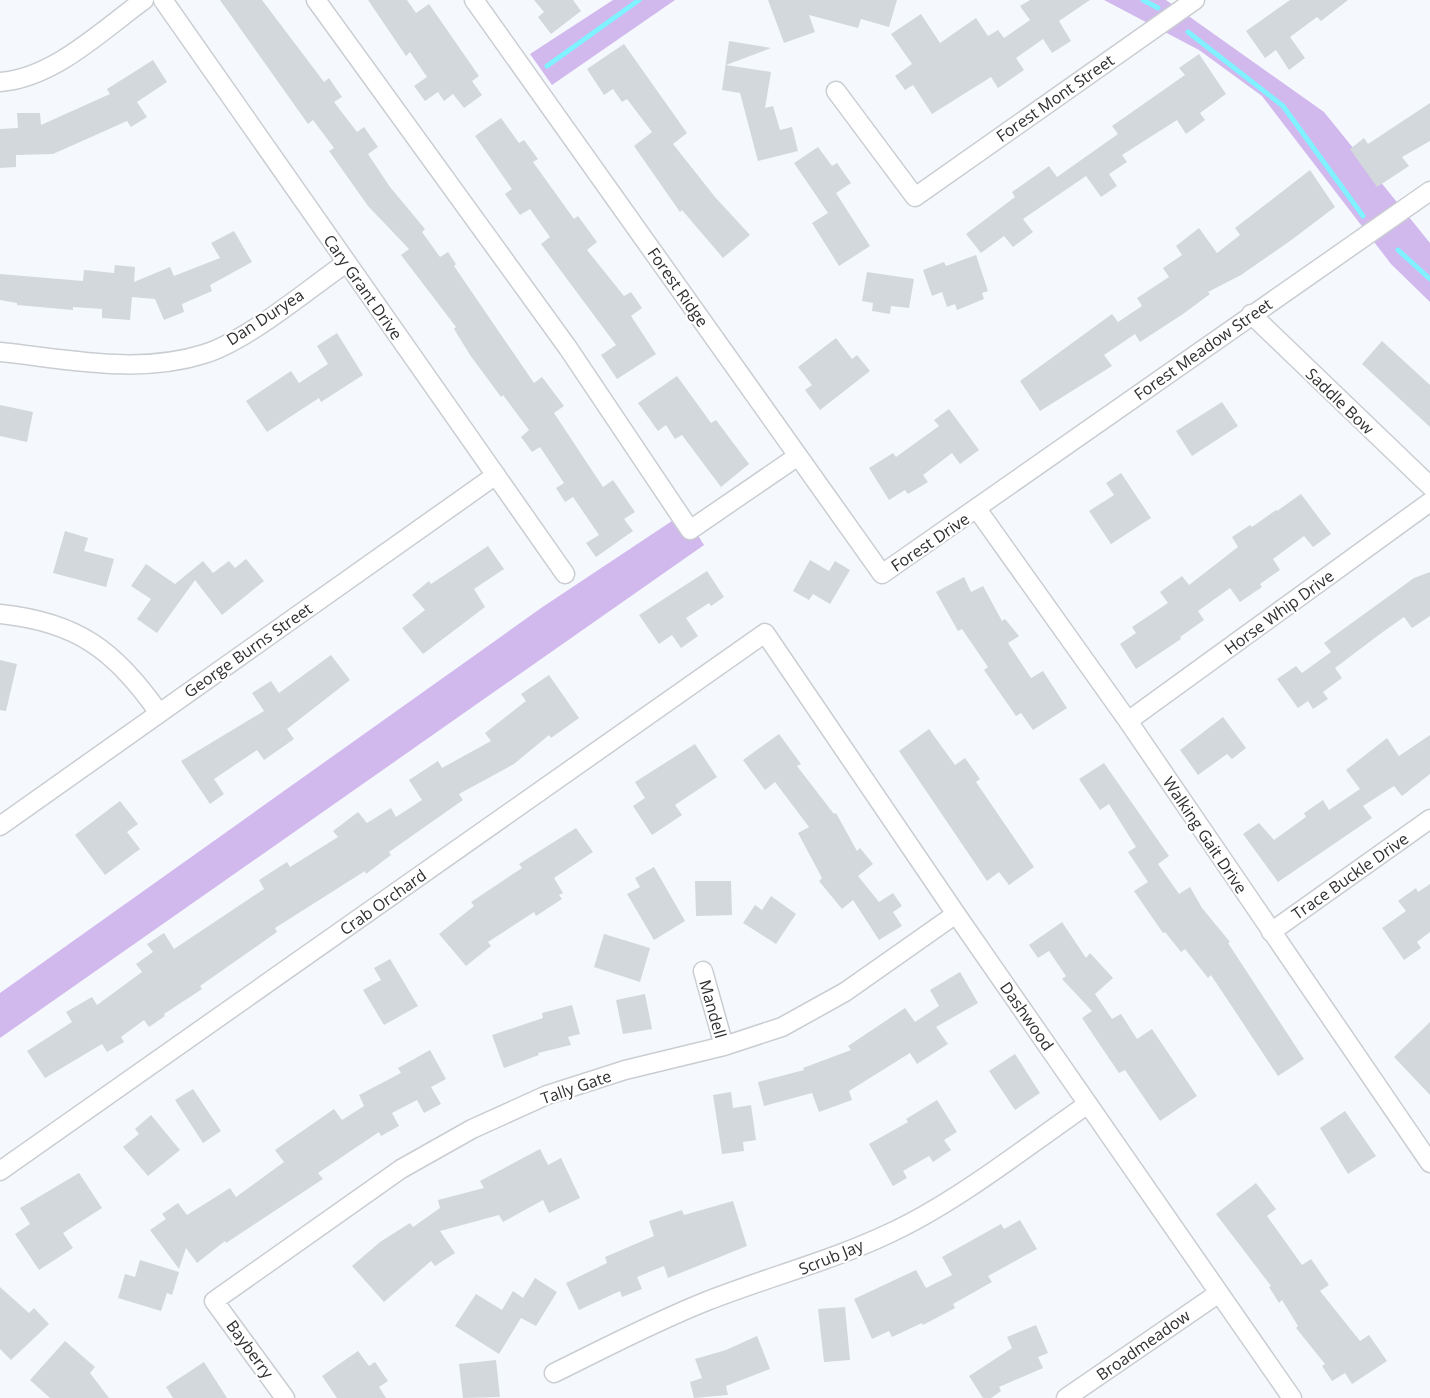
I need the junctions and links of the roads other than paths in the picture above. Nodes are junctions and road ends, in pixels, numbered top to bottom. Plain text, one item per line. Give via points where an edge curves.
1 (144, 0) edge
2 (163, 0) edge
3 (316, 0) edge
4 (474, 0) edge
5 (1195, 0) edge
6 (0, 82) edge
7 (836, 91) dead end
8 (1430, 191) edge
9 (346, 263) junction
10 (1251, 314) junction
11 (0, 352) edge
12 (798, 456) junction
13 (496, 475) junction
14 (1430, 486) edge
15 (1430, 502) edge
16 (977, 509) junction
17 (565, 574) dead end
18 (882, 574) joint
19 (0, 614) edge
20 (765, 633) joint
21 (159, 713) junction
22 (1128, 721) junction
23 (1430, 819) edge
24 (0, 826) edge
25 (956, 914) junction
26 (1270, 932) junction
27 (703, 971) dead end
28 (724, 1046) junction
29 (1088, 1104) junction
30 (1423, 1139) edge
31 (1430, 1163) edge
32 (0, 1171) edge
33 (1220, 1293) junction
34 (214, 1301) joint
35 (554, 1373) dead end
36 (285, 1398) edge
37 (1066, 1398) edge
38 (1292, 1398) edge

1 - 6 street via 38,72
2 - 9 street, Cary Grant Drive
3 - 12 street via 568,348 690,530
4 - 12 street, Forest Ridge
5 - 7 street, Forest Mont Street via 915,197
8 - 10 street, Forest Meadow Street
9 - 11 street, Dan Duryea via 241,336 206,354 171,362 128,365
9 - 13 street, Cary Grant Drive
10 - 14 street, Saddle Bow
10 - 16 street, Forest Meadow Street
12 - 18 street, Forest Ridge
13 - 17 street, Cary Grant Drive
13 - 21 street, George Burns Street
15 - 22 street, Horse Whip Drive
16 - 18 street, Forest Drive
16 - 22 street, Walking Gait Drive
19 - 21 street via 41,620 92,641 120,663
20 - 25 street, Dashwood
20 - 32 street, Crab Orchard
21 - 24 street, George Burns Street
22 - 26 street, Walking Gait Drive
23 - 26 street, Trace Buckle Drive
25 - 28 street, Tally Gate via 814,1011 782,1027
25 - 29 street, Dashwood
26 - 30 street, Walking Gait Drive
27 - 28 street, Mandell
28 - 34 street, Tally Gate via 625,1070 547,1095 472,1129 401,1169
29 - 33 street, Dashwood
29 - 35 street, Scrub Jay via 941,1204 891,1233 803,1269 708,1301
30 - 31 street, Walking Gait Drive
33 - 37 street, Broadmeadow
33 - 38 street, Dashwood
34 - 36 street, Bayberry

